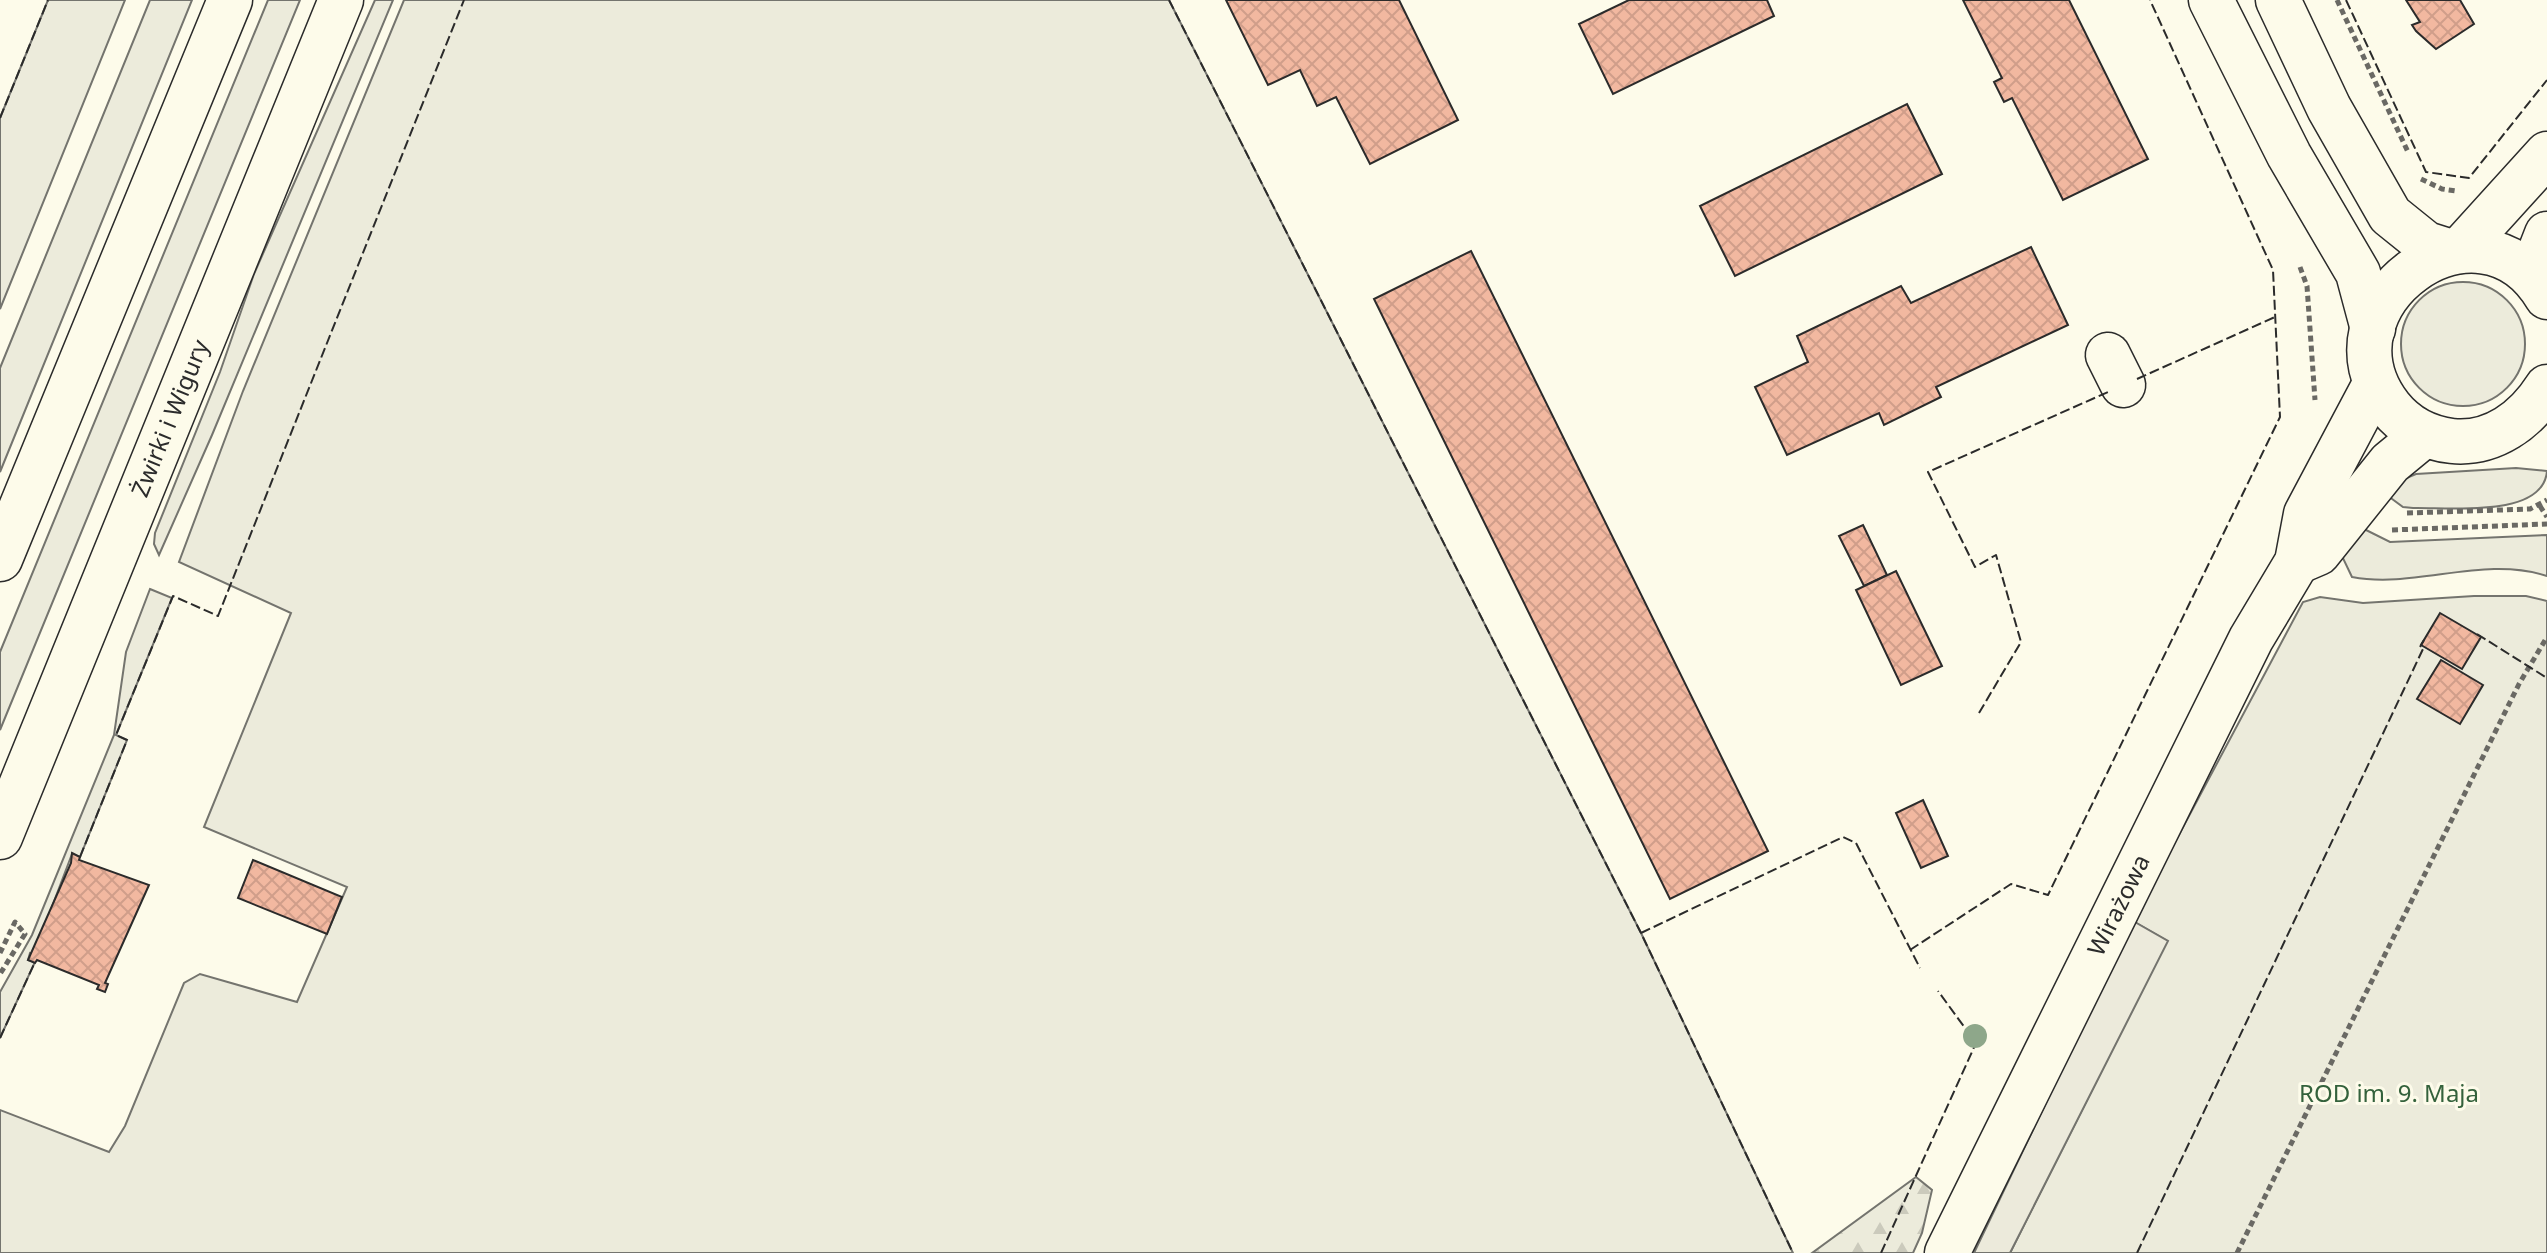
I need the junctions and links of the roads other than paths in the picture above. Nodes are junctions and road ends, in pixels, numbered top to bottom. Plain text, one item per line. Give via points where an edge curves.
1 (230, 0) edge
2 (341, 0) edge
3 (2211, 0) edge
4 (2278, 0) edge
5 (2547, 154) edge
6 (2547, 234) edge
7 (2454, 251) junction
8 (2539, 286) edge
9 (2373, 329) junction
10 (2375, 384) junction
11 (2547, 387) edge
12 (2424, 435) junction
13 (2490, 437) junction
14 (2547, 441) edge
15 (0, 559) edge
16 (2297, 562) junction
17 (67, 673) junction
18 (0, 807) edge
19 (0, 837) edge
20 (1947, 1253) edge

1 - 15 street
2 - 17 street, Żwirki i Wigury
3 - 9 street via 2282,143 2358,273
4 - 7 street via 2329,108 2390,215 2426,244
5 - 7 street
6 - 8 street
7 - 8 street via 2513,262
7 - 9 street via 2407,275 2379,308
9 - 10 street via 2369,350
10 - 12 street via 2406,424
10 - 16 street, Wirażowa via 2306,514
11 - 13 street via 2514,424
12 - 13 street via 2463,442
12 - 16 street, Wirażowa via 2390,463 2318,553
13 - 14 street via 2528,435
16 - 20 street, Wirażowa via 2251,639
17 - 18 street
17 - 19 street, Żwirki i Wigury

